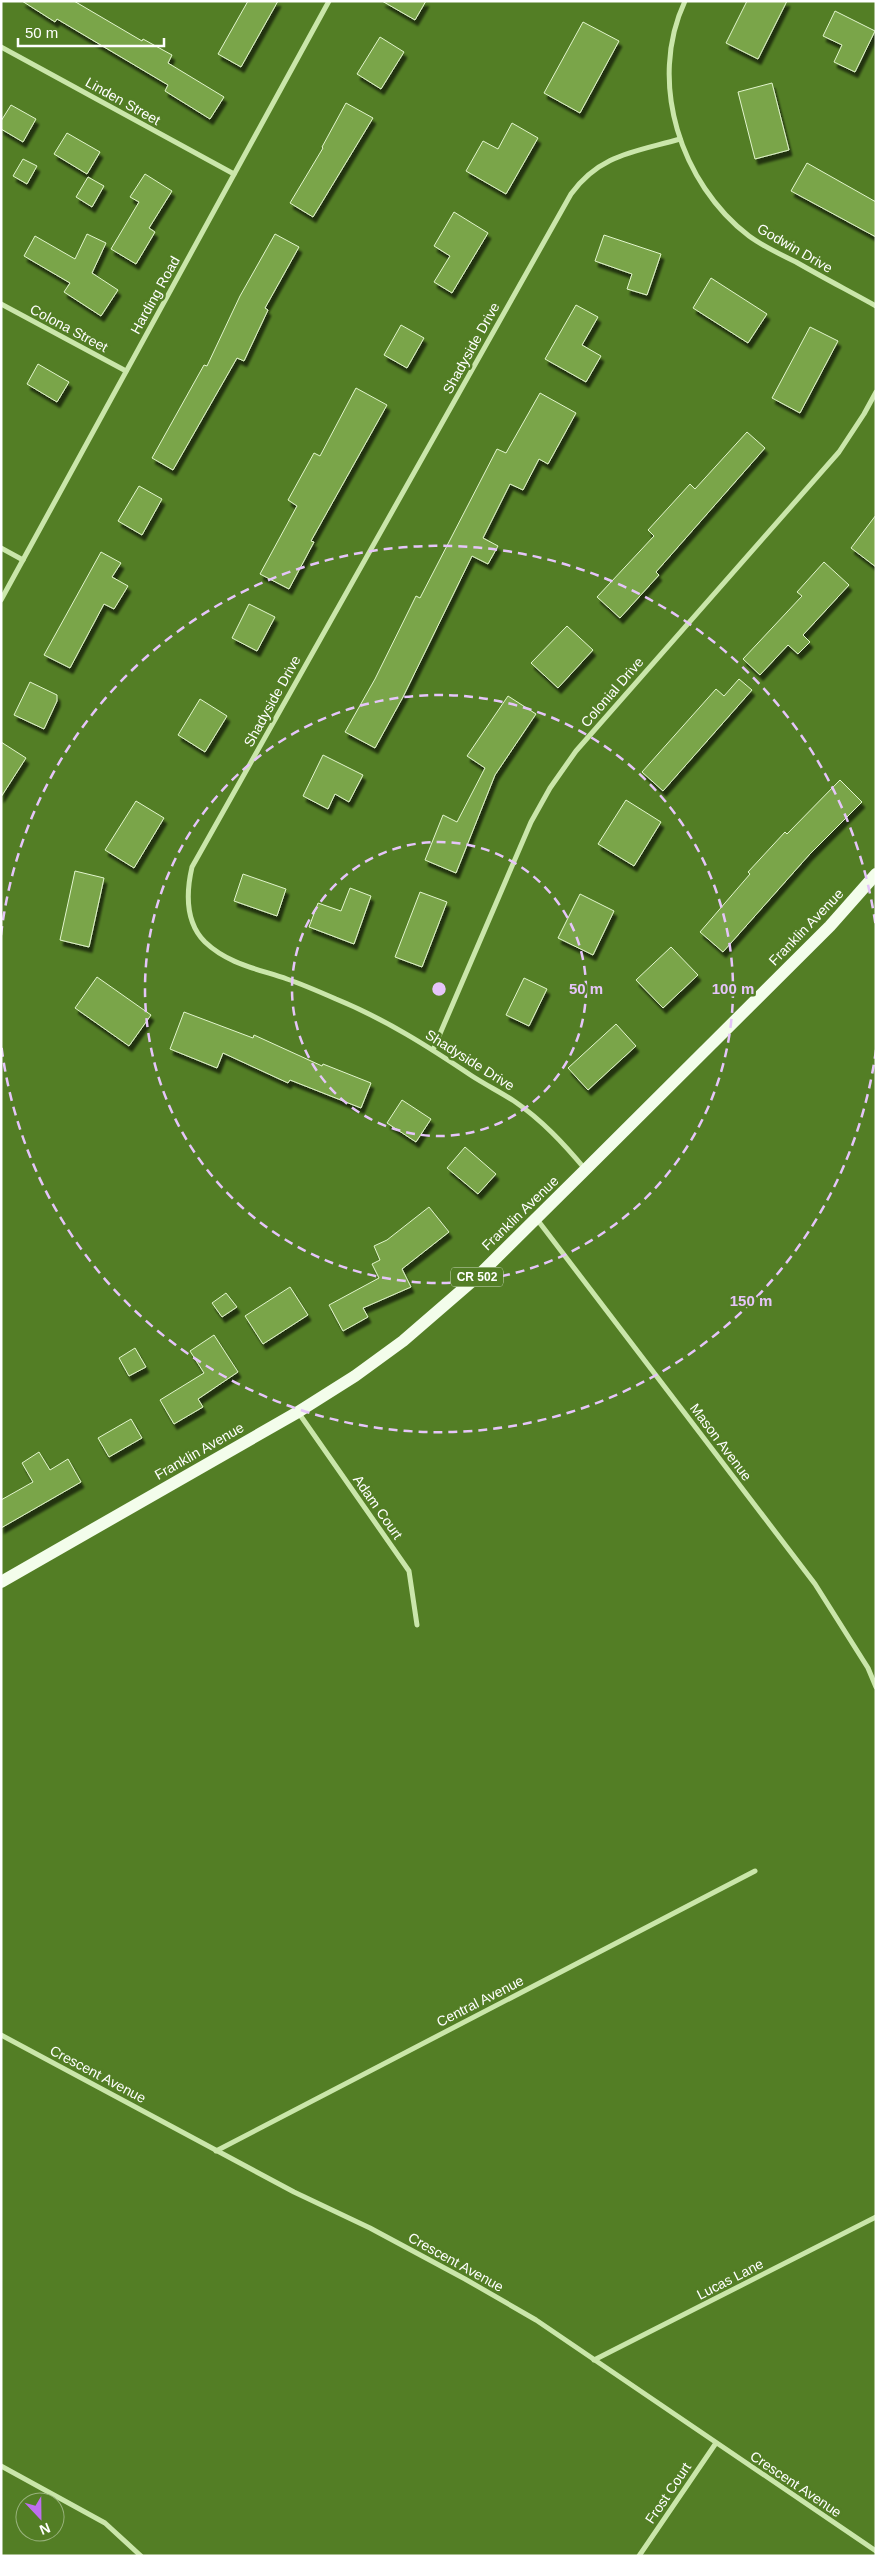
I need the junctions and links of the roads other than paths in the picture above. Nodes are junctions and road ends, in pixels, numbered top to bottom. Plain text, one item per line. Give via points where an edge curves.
1 (329, 1) edge
2 (685, 1) edge
3 (1, 47) edge
4 (680, 139) junction
5 (234, 174) junction
6 (1, 304) edge
7 (876, 306) edge
8 (126, 372) junction
9 (876, 392) edge
10 (1, 548) edge
11 (23, 560) junction
12 (1, 600) edge
13 (876, 874) edge
14 (433, 1050) junction
15 (585, 1170) junction
16 (536, 1218) junction
17 (298, 1412) junction
18 (1, 1582) edge
19 (417, 1625) dead end
20 (876, 1687) edge
21 (755, 1871) dead end
22 (1, 2035) edge
23 (216, 2151) junction
24 (876, 2217) edge
25 (594, 2360) junction
26 (716, 2443) junction
27 (1, 2466) edge
28 (876, 2552) edge
29 (141, 2556) edge
30 (639, 2556) edge

1 - 5 street, Harding Road
2 - 4 street, Godwin Drive via 674,37 670,71 671,103
3 - 5 street, Linden Street
4 - 7 street, Godwin Drive via 690,165 729,218 773,252
4 - 14 street, Shadyside Drive via 612,158 594,168 571,194 192,867 187,886 193,922 203,940 217,953 350,1004
5 - 8 street, Harding Road
6 - 8 street, Colona Street
8 - 11 street, Harding Road
9 - 14 street, Colonial Drive via 839,452 576,750 550,788 531,822
10 - 11 street
11 - 12 street, Harding Road
13 - 15 main road, Franklin Avenue / CR 502 via 830,926
14 - 15 street, Shadyside Drive via 539,1120 565,1144
15 - 16 main road, Franklin Avenue / CR 502
16 - 17 main road, Franklin Avenue / CR 502 via 449,1303 403,1341
16 - 20 street, Mason Avenue via 815,1584 868,1668
17 - 18 main road, Franklin Avenue / CR 502
17 - 19 street, Adam Court via 409,1571
21 - 23 street, Central Avenue
22 - 23 street, Crescent Avenue
23 - 25 street, Crescent Avenue via 465,2279 536,2320
24 - 25 street, Lucas Lane
25 - 26 street, Crescent Avenue
26 - 28 street, Crescent Avenue
26 - 30 street, Frost Court
27 - 29 street via 105,2524

